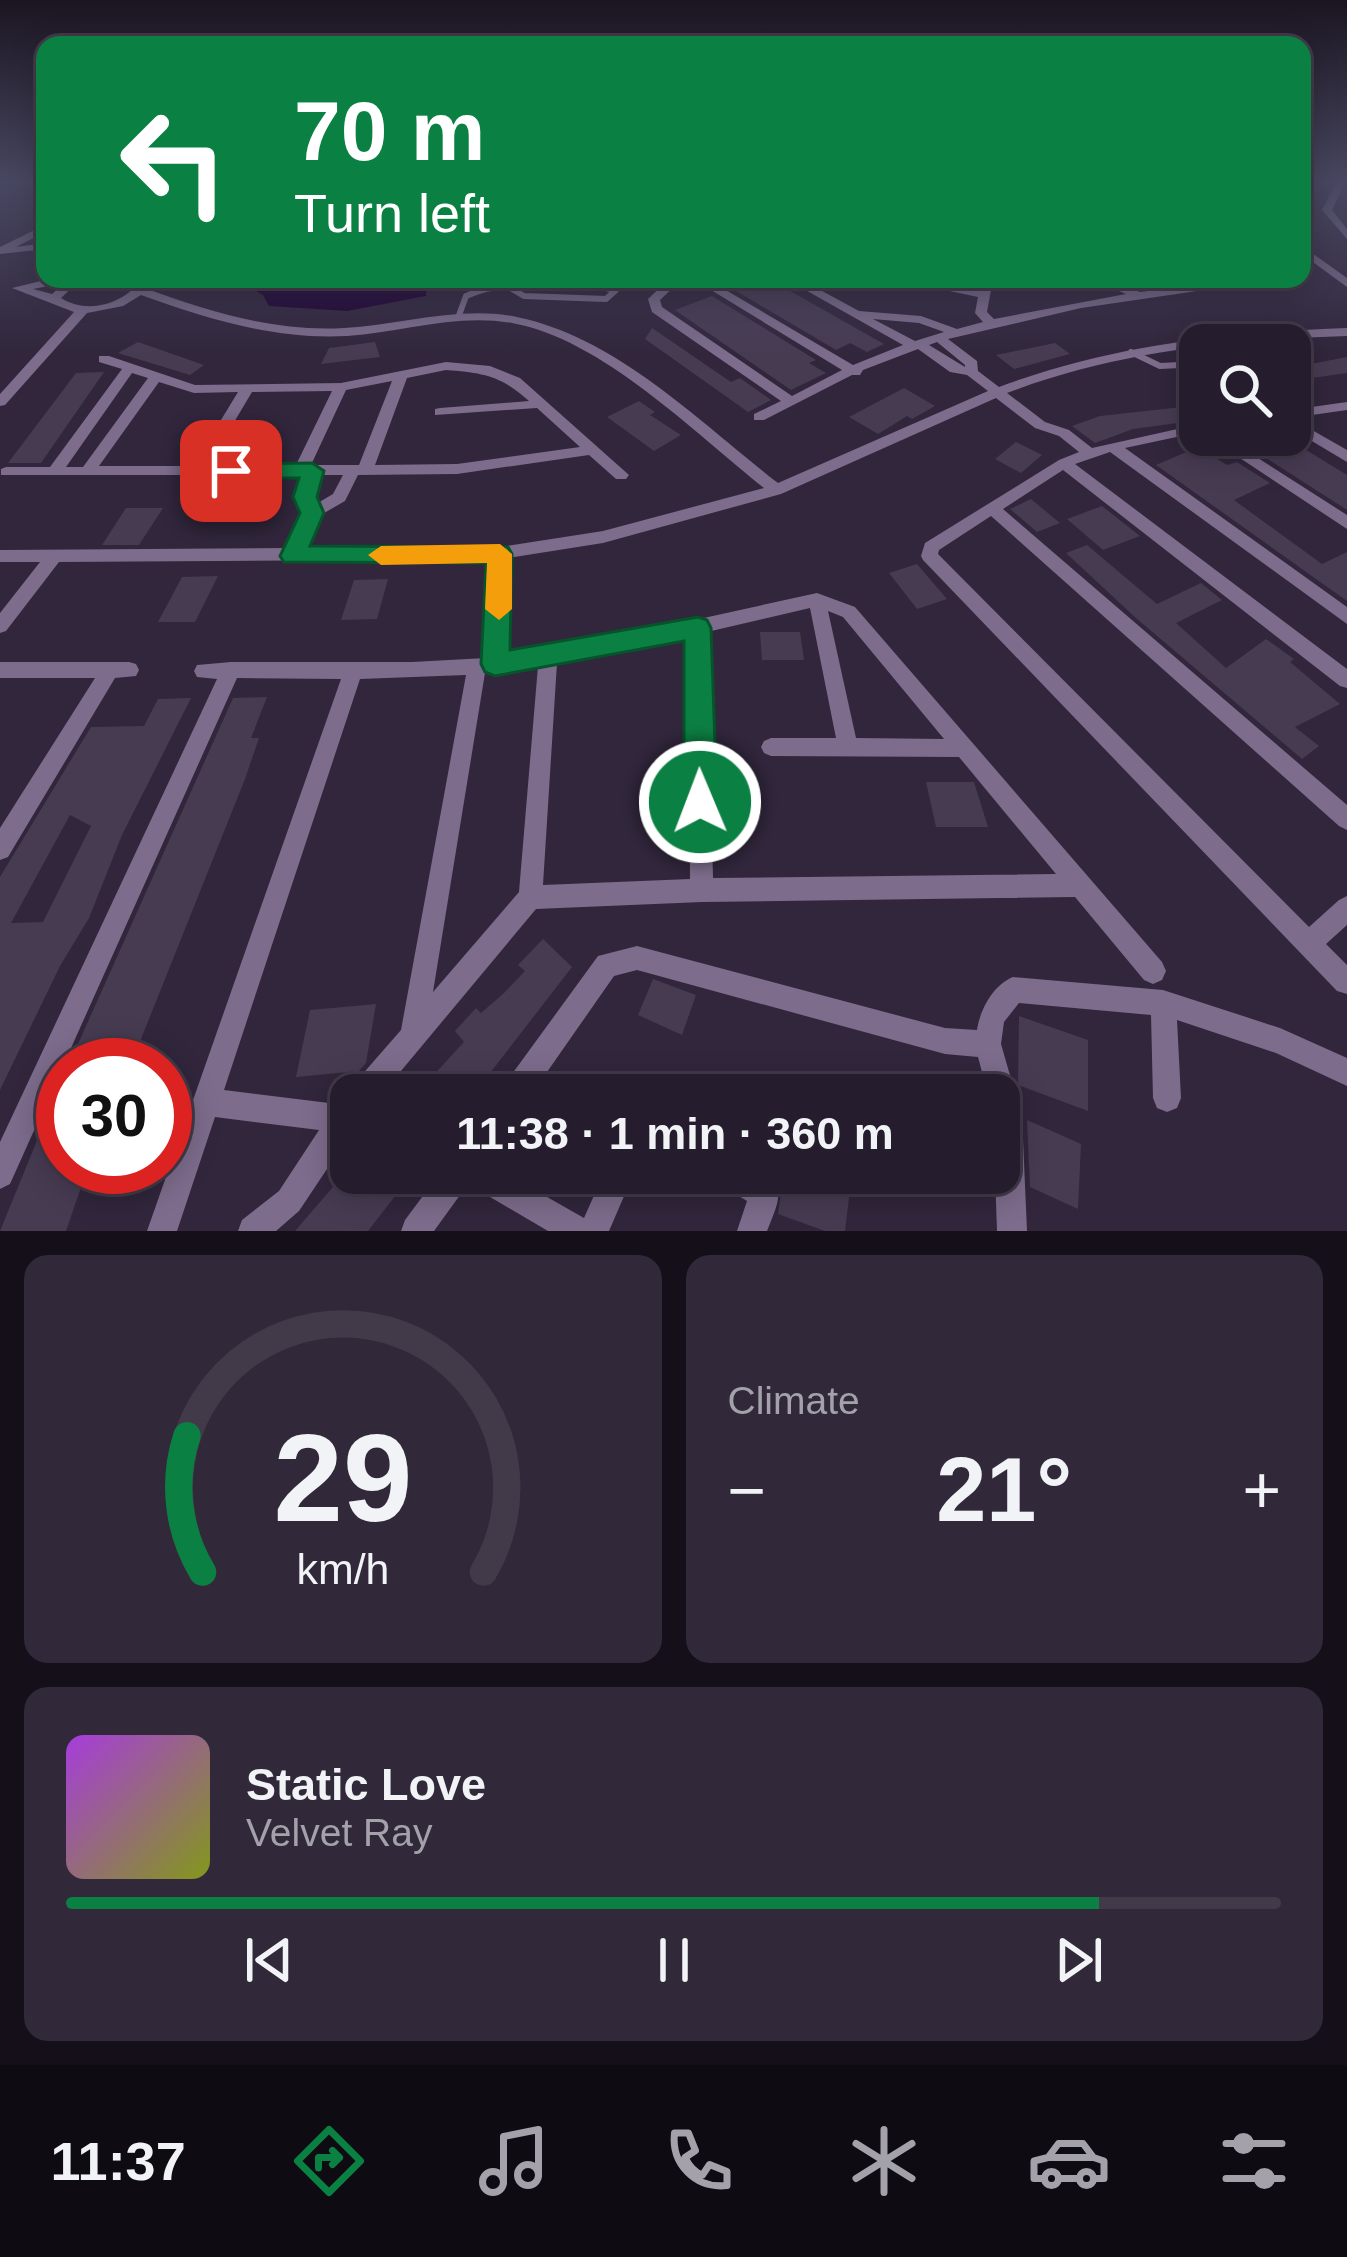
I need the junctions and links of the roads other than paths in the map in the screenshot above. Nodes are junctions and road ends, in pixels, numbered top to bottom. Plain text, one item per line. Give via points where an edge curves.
1 (36, 247) edge
2 (0, 252) edge
3 (1311, 257) edge
4 (1347, 284) edge
5 (36, 285) edge
6 (18, 288) junction
7 (63, 288) edge
8 (140, 288) edge
9 (152, 288) edge
10 (527, 288) edge
11 (597, 288) edge
12 (666, 288) edge
13 (714, 288) edge
14 (808, 288) edge
15 (831, 288) edge
16 (949, 288) edge
17 (984, 288) edge
18 (1061, 288) edge
19 (1121, 288) edge
20 (1196, 288) dead end
21 (0, 289) edge
22 (512, 289) joint
23 (982, 294) junction
24 (1140, 294) junction
25 (524, 296) junction
26 (54, 298) junction
27 (826, 298) junction
28 (1060, 309) junction
29 (83, 310) junction
30 (857, 314) junction
31 (458, 318) junction
32 (992, 325) junction
33 (1347, 332) edge
34 (959, 334) junction
35 (1311, 335) edge
36 (940, 339) junction
37 (918, 346) junction
38 (1179, 348) edge
39 (1130, 352) junction
40 (104, 359) dead end
41 (1179, 365) edge
42 (129, 368) junction
43 (490, 370) junction
44 (855, 372) junction
45 (971, 372) junction
46 (400, 375) junction
47 (155, 378) junction
48 (341, 387) junction
49 (246, 391) junction
50 (996, 392) junction
51 (0, 402) edge
52 (792, 402) junction
53 (538, 404) junction
54 (1347, 406) edge
55 (440, 412) dead end
56 (480, 412) junction
57 (1311, 414) edge
58 (759, 418) dead end
59 (1040, 425) junction
60 (1179, 432) edge
61 (1311, 432) edge
62 (1112, 446) junction
63 (592, 450) junction
64 (1089, 453) junction
65 (1244, 456) edge
66 (1347, 457) edge
67 (1068, 461) junction
68 (88, 471) junction
69 (197, 471) junction
70 (306, 471) junction
71 (358, 471) junction
72 (6, 472) dead end
73 (54, 472) junction
74 (621, 475) dead end
75 (776, 490) junction
76 (993, 508) junction
77 (312, 513) junction
78 (1347, 523) edge
79 (500, 554) junction
80 (0, 556) edge
81 (54, 556) junction
82 (293, 556) junction
83 (817, 600) junction
84 (1347, 617) edge
85 (0, 626) edge
86 (698, 628) junction
87 (548, 657) junction
88 (486, 665) junction
89 (0, 670) edge
90 (231, 670) junction
91 (204, 671) dead end
92 (353, 672) junction
93 (1347, 680) edge
94 (771, 747) dead end
95 (848, 748) junction
96 (965, 748) junction
97 (1347, 819) edge
98 (0, 849) edge
99 (1080, 885) junction
100 (702, 890) junction
101 (530, 898) junction
102 (1347, 908) edge
103 (1310, 943) junction
104 (1153, 970) dead end
105 (1346, 982) edge
106 (1163, 1004) junction
107 (412, 1038) junction
108 (988, 1044) junction
109 (1347, 1072) edge
110 (381, 1074) edge
111 (529, 1074) edge
112 (1167, 1098) dead end
113 (206, 1102) junction
114 (330, 1113) edge
115 (330, 1138) edge
116 (0, 1174) edge
117 (443, 1194) edge
118 (514, 1194) edge
119 (610, 1194) edge
120 (764, 1194) edge
121 (162, 1231) edge
122 (253, 1231) edge
123 (416, 1231) edge
124 (578, 1231) edge
125 (594, 1231) edge
126 (752, 1231) edge
127 (1012, 1231) edge

1 - 2 street
3 - 4 street
5 - 6 street
6 - 21 street
6 - 26 street
7 - 26 street
8 - 29 street
9 - 31 street via 271,332 344,333
10 - 25 lane
11 - 25 lane via 616,290 610,299
12 - 52 street via 654,299 656,309
13 - 44 street
14 - 27 street
15 - 27 street
16 - 23 street
17 - 23 street
18 - 28 street
19 - 24 street
20 - 24 street
22 - 25 lane
22 - 31 lane via 474,290
23 - 32 street via 981,313
24 - 28 street
26 - 29 street
27 - 30 street
28 - 32 street
29 - 51 street
30 - 34 street via 921,320
30 - 37 street
31 - 75 street via 533,323 589,346
32 - 34 street
33 - 35 street
34 - 36 street
36 - 37 street
36 - 45 street via 972,364
37 - 44 street
37 - 45 street
38 - 39 street
39 - 41 lane
39 - 50 street
40 - 42 street
42 - 47 street
42 - 73 street
43 - 46 street via 446,366
43 - 53 street
43 - 56 street
44 - 52 street
45 - 50 street
46 - 48 street
46 - 71 street
47 - 49 street
47 - 68 street
48 - 49 street
48 - 70 street
49 - 69 street
50 - 59 street
50 - 75 street
52 - 58 street
53 - 56 street
53 - 63 street
54 - 57 street
55 - 56 street
59 - 64 street
59 - 67 street
60 - 62 street
61 - 66 street
62 - 64 street
62 - 84 street
63 - 71 street via 476,468
63 - 74 street
64 - 67 street
65 - 78 street
67 - 76 street
67 - 93 street
68 - 69 street
68 - 73 street
69 - 70 street
70 - 71 street
70 - 77 street
71 - 77 street via 339,497
72 - 73 street
75 - 79 street via 604,537
76 - 97 street
76 - 103 street via 929,556
77 - 82 street
79 - 82 street
79 - 88 street
80 - 81 street
81 - 82 street
81 - 85 street
83 - 86 street
83 - 95 street
83 - 96 street via 849,612
86 - 87 street
86 - 100 street
87 - 88 street
87 - 101 street
88 - 92 street
88 - 107 street
89 - 98 street via 120,670
90 - 91 street
90 - 92 street
90 - 116 street
92 - 113 street
94 - 95 street
95 - 96 street
96 - 99 street
99 - 100 street
99 - 104 street
100 - 101 street
101 - 107 street
102 - 103 street
103 - 105 street
106 - 108 street via 1013,990 992,1017
106 - 109 street
106 - 112 street
107 - 110 street
108 - 111 street via 945,1041 637,958 608,965
108 - 127 street via 1008,1117
113 - 114 street
113 - 121 street
115 - 122 street via 289,1201
117 - 123 street
118 - 124 street
119 - 125 street
120 - 126 street

